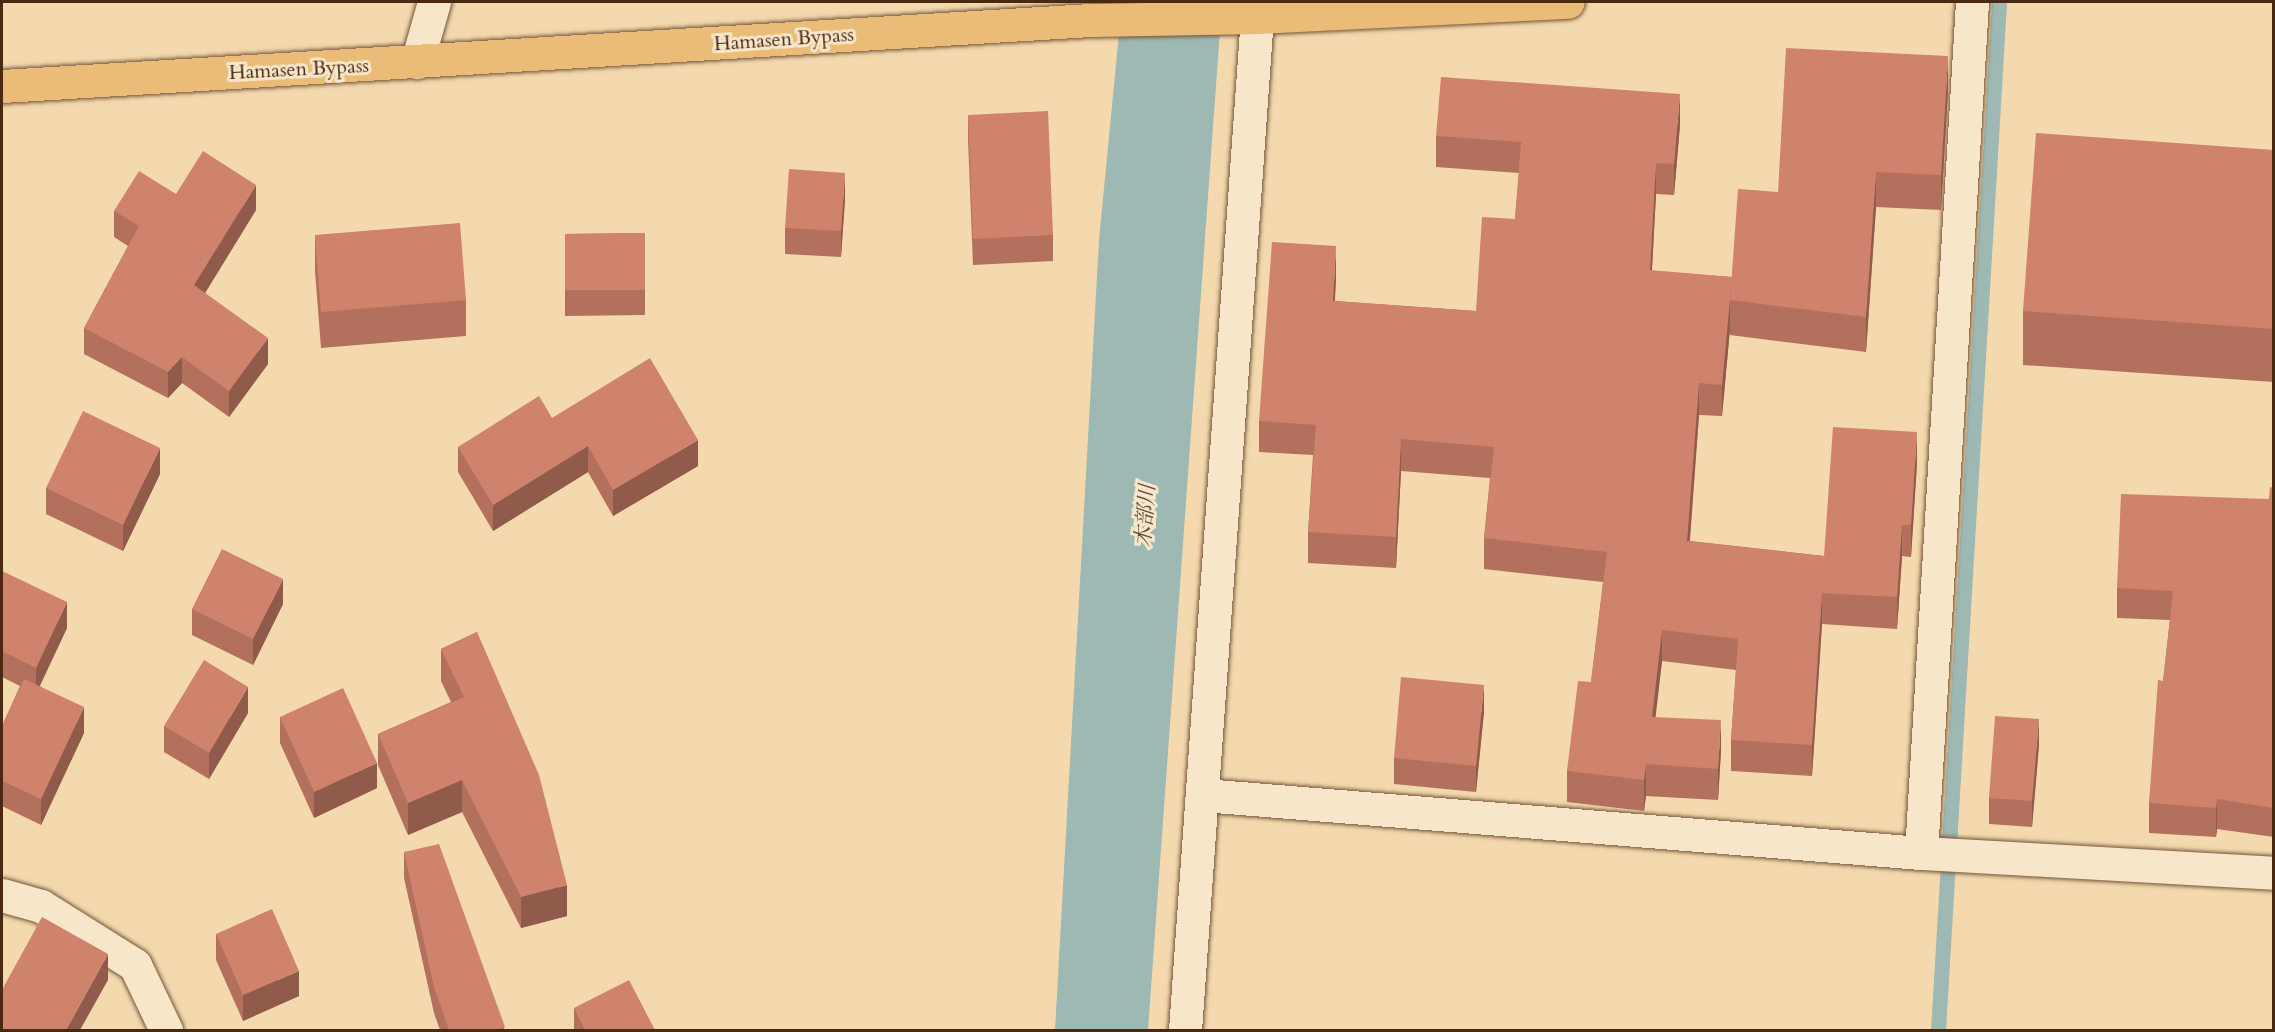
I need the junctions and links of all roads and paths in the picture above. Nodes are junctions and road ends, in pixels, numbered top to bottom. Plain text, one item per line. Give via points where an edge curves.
1 (434, 2) edge
2 (1568, 2) edge
3 (1972, 2) edge
4 (1252, 12) edge
5 (1098, 14) edge
6 (417, 62) junction
7 (2, 86) edge
8 (1203, 795) junction
9 (1920, 853) junction
10 (2274, 873) edge
11 (2, 895) edge
12 (166, 1030) edge
13 (1185, 1030) edge

1 - 6 street
2 - 4 highway, Hamasen Bypass
3 - 9 street
4 - 5 highway, Hamasen Bypass
4 - 8 street
5 - 6 highway, Hamasen Bypass
6 - 7 highway, Hamasen Bypass
8 - 9 street
8 - 13 street
9 - 10 street
11 - 12 street via 41,906 135,965

